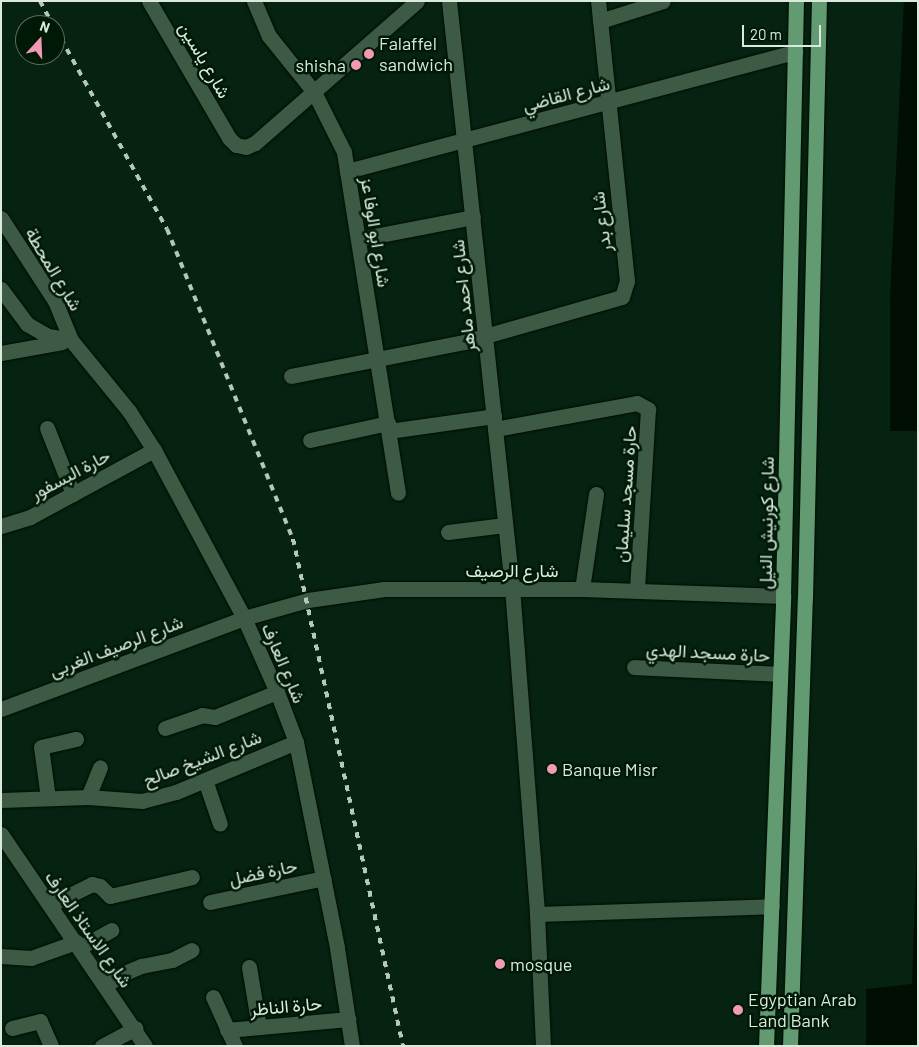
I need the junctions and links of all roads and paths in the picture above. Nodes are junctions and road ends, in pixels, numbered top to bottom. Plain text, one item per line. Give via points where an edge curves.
1 (149, 1) edge
2 (254, 1) edge
3 (417, 1) edge
4 (449, 1) edge
5 (598, 1) edge
6 (663, 1) edge
7 (796, 1) edge
8 (819, 1) edge
9 (600, 21) junction
10 (795, 52) junction
11 (314, 92) junction
12 (606, 102) junction
13 (465, 140) junction
14 (347, 171) junction
15 (473, 217) junction
16 (1, 218) edge
17 (358, 239) junction
18 (1, 289) edge
19 (486, 334) junction
20 (71, 340) junction
21 (1, 353) edge
22 (378, 359) junction
23 (291, 376) dead end
24 (494, 422) junction
25 (388, 427) junction
26 (47, 428) dead end
27 (310, 440) dead end
28 (154, 450) junction
29 (398, 493) dead end
30 (73, 494) junction
31 (596, 494) dead end
32 (506, 524) junction
33 (1, 526) edge
34 (448, 532) dead end
35 (512, 587) junction
36 (582, 589) junction
37 (637, 590) junction
38 (783, 596) junction
39 (244, 618) junction
40 (634, 667) dead end
41 (780, 674) junction
42 (277, 692) junction
43 (1, 709) edge
44 (165, 728) dead end
45 (76, 739) dead end
46 (296, 742) junction
47 (100, 766) dead end
48 (205, 780) junction
49 (88, 797) junction
50 (48, 798) junction
51 (1, 800) edge
52 (220, 824) dead end
53 (1, 834) edge
54 (192, 876) dead end
55 (324, 878) junction
56 (210, 902) dead end
57 (50, 905) junction
58 (772, 906) junction
59 (537, 914) junction
60 (111, 930) dead end
61 (78, 945) junction
62 (192, 950) dead end
63 (1, 956) edge
64 (249, 967) dead end
65 (106, 986) junction
66 (213, 997) dead end
67 (349, 1019) junction
68 (259, 1027) junction
69 (12, 1028) dead end
70 (136, 1028) junction
71 (227, 1030) junction
72 (51, 1046) edge
73 (102, 1046) edge
74 (145, 1046) edge
75 (235, 1046) edge
76 (352, 1046) edge
77 (543, 1046) edge
78 (766, 1046) edge
79 (790, 1046) edge

1 - 11 street, شارع ياسين via 236,145 246,147 255,143
2 - 11 street, شارع ابو الوفا عز via 269,36
3 - 11 street
4 - 13 street, شارع احمد ماهر
5 - 9 street, شارع بدر
6 - 9 street
7 - 10 main road, شارع كورنيش النيل
8 - 79 main road via 806,598
9 - 12 street, شارع بدر
10 - 12 street, شارع القاضي
10 - 38 main road, شارع كورنيش النيل
11 - 14 street, شارع ابو الوفا عز via 337,134
12 - 13 street, شارع القاضي
12 - 19 street, شارع بدر via 626,290 615,301
13 - 14 street, شارع القاضي
13 - 15 street, شارع احمد ماهر
14 - 17 street, شارع ابو الوفا عز
15 - 17 street
15 - 19 street, شارع احمد ماهر
16 - 20 street, شارع المحطة via 55,301
17 - 22 street, شارع ابو الوفا عز
18 - 20 street, شارع المحطة via 27,324 48,336
19 - 22 street via 464,342
19 - 24 street, شارع احمد ماهر
20 - 21 street
20 - 28 street, شارع العارف via 124,404
22 - 23 street
22 - 25 street, شارع ابو الوفا عز
24 - 25 street
24 - 32 street, شارع احمد ماهر
24 - 37 street, حارة مسجد سليمان via 637,403 648,409
25 - 27 street
25 - 29 street, شارع ابو الوفا عز
26 - 30 street
28 - 30 street, حارة البسفور
28 - 39 street, شارع العارف
30 - 33 street, حارة البسفور via 30,517
31 - 36 street
32 - 34 street
32 - 35 street, شارع احمد ماهر
35 - 36 street, شارع الرصيف
35 - 39 street, شارع الرصيف via 384,589 308,600
35 - 59 street, شارع احمد ماهر
36 - 37 street, شارع الرصيف
37 - 38 street, شارع الرصيف
38 - 41 main road, شارع كورنيش النيل
39 - 42 street, شارع العارف
39 - 43 street, شارع الرصيف الغربى
40 - 41 street, حارة مسجد الهدي
41 - 58 main road, شارع كورنيش النيل
42 - 44 street via 215,717 202,715
42 - 46 street, شارع العارف
45 - 50 street via 41,747
46 - 48 street, شارع الشيخ صالح
46 - 55 street, شارع العارف
47 - 49 street
48 - 49 street, شارع الشيخ صالح via 142,802
48 - 52 street
49 - 50 street, شارع الشيخ صالح
50 - 51 street, شارع الشيخ صالح
53 - 57 street, شارع الاستاذ العارف
54 - 57 street via 110,896 100,886 92,884
55 - 56 street, حارة فضل
55 - 67 street, شارع العارف
57 - 61 street, شارع الاستاذ العارف
58 - 59 street
58 - 78 main road, شارع كورنيش النيل
59 - 77 street, شارع احمد ماهر
60 - 61 street
61 - 63 street via 30,958
61 - 65 street, شارع الاستاذ العارف
62 - 65 street via 172,960 122,974
64 - 68 street
65 - 70 street, شارع الاستاذ العارف
66 - 71 street, حارة الناظر
67 - 68 street, حارة الناظر
67 - 76 street, شارع العارف
68 - 71 street, حارة الناظر
69 - 72 street via 40,1022
70 - 73 street
70 - 74 street, شارع الاستاذ العارف
71 - 75 street, حارة الناظر

